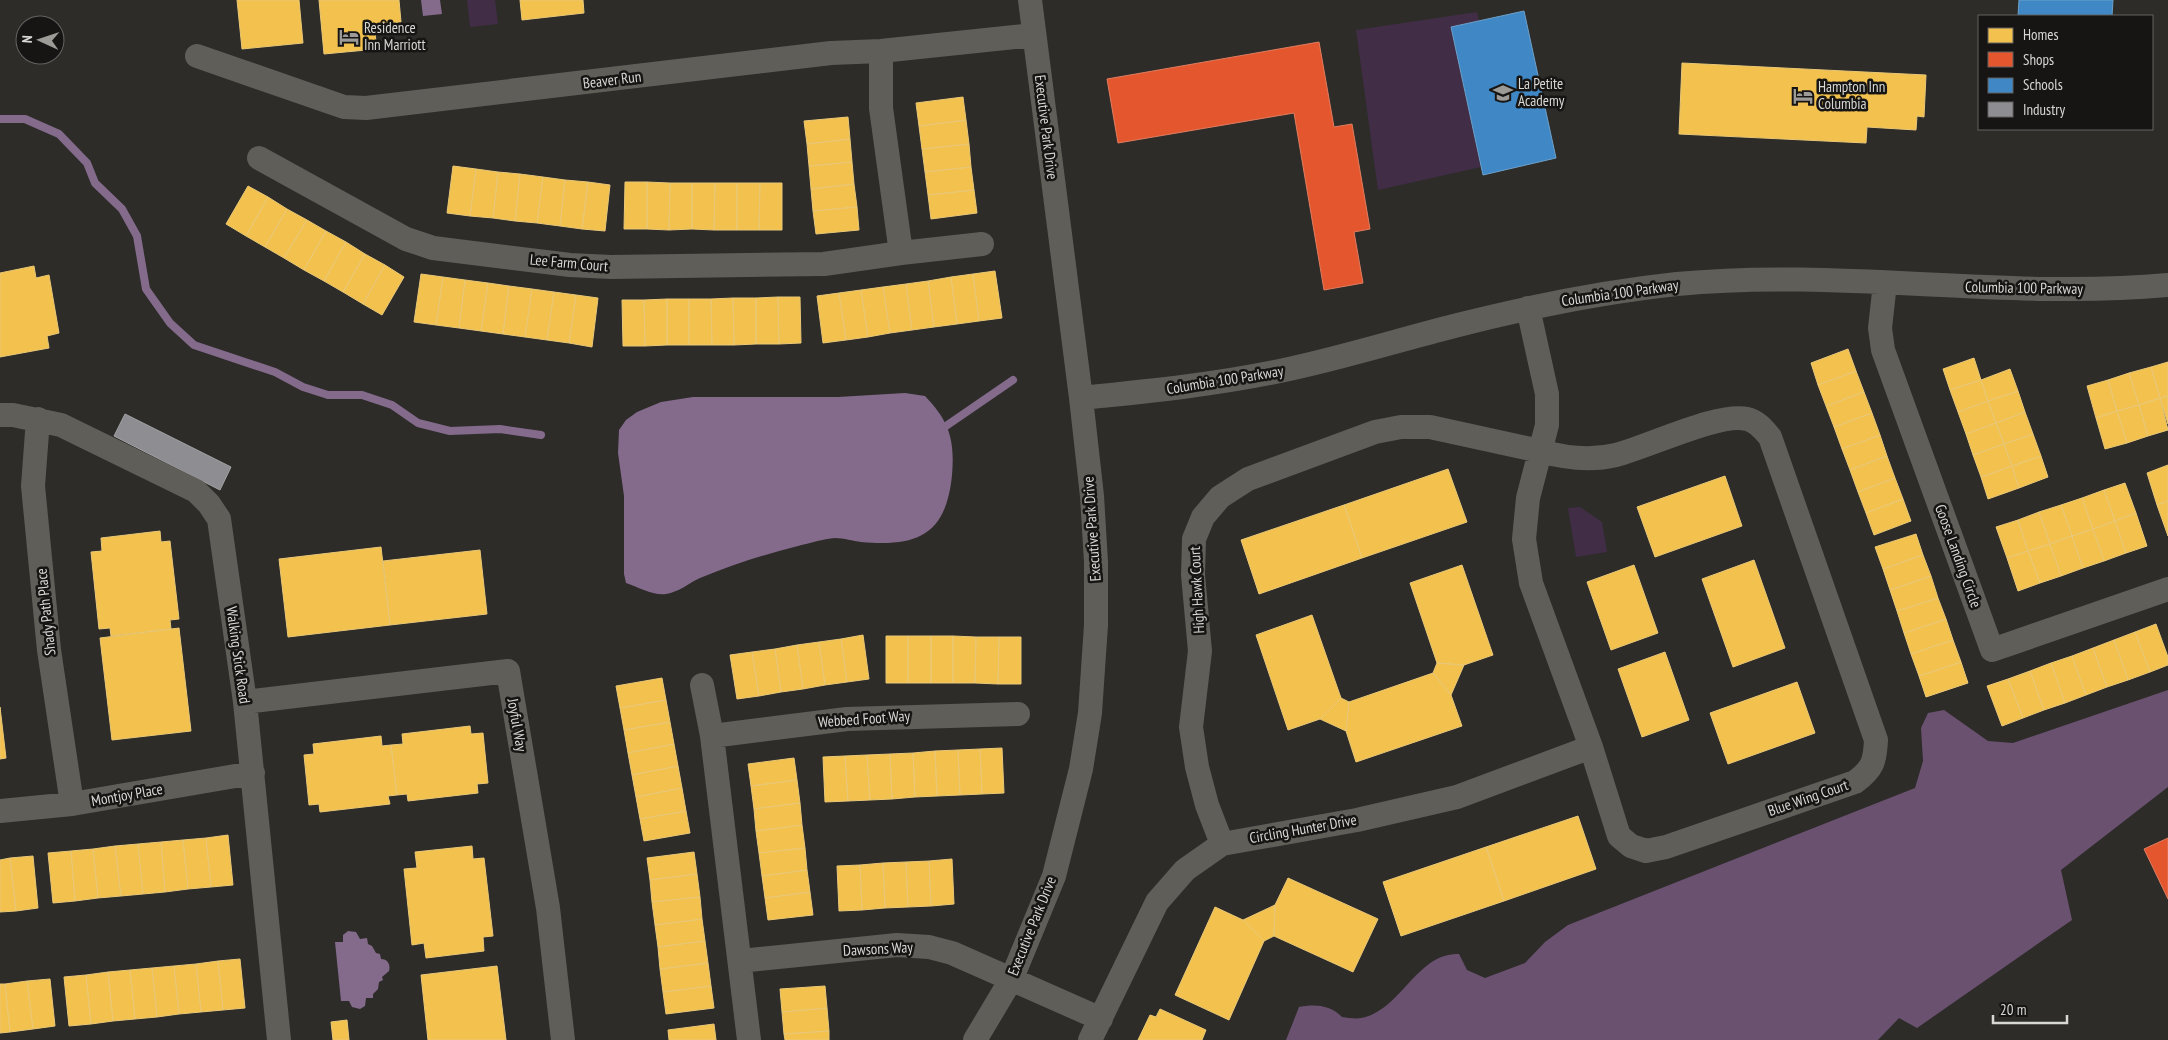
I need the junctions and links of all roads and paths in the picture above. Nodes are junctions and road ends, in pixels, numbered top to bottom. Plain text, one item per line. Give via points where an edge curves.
1 (1030, 0) edge
2 (1034, 35) junction
3 (881, 51) junction
4 (197, 56) dead end
5 (259, 158) dead end
6 (982, 244) dead end
7 (901, 253) junction
8 (1885, 283) junction
9 (2168, 285) edge
10 (1528, 308) junction
11 (1081, 398) junction
12 (0, 415) edge
13 (38, 419) junction
14 (1540, 451) junction
15 (2168, 589) edge
16 (702, 685) dead end
17 (245, 702) junction
18 (1018, 714) dead end
19 (712, 736) junction
20 (1591, 747) junction
21 (253, 773) junction
22 (72, 804) junction
23 (0, 811) edge
24 (1222, 844) junction
25 (740, 961) junction
26 (1012, 978) junction
27 (1100, 1019) junction
28 (279, 1040) edge
29 (562, 1040) edge
30 (749, 1040) edge
31 (975, 1040) edge
32 (1090, 1040) edge

1 - 2 street, Executive Park Drive
2 - 3 street, Beaver Run
2 - 11 street, Executive Park Drive
3 - 4 street, Beaver Run via 831,53 366,108 344,107
3 - 7 street via 881,108
5 - 7 street, Lee Farm Court via 406,239 433,248 611,267 824,264
6 - 7 street, Lee Farm Court
8 - 9 street, Columbia 100 Parkway via 2068,290
8 - 10 street, Columbia 100 Parkway via 1797,279 1680,284 1624,290
8 - 15 street, Goose Landing Circle via 1880,328 1883,350 1992,650
10 - 11 street, Columbia 100 Parkway via 1291,369 1159,390
10 - 14 street, Blue Wing Court via 1547,394 1547,425
11 - 26 street, Executive Park Drive via 1096,562 1096,625 1090,713 1054,876
12 - 13 street, Walking Stick Road
13 - 17 street, Walking Stick Road via 61,425 196,491 210,504 219,519
13 - 22 street, Shady Path Place via 33,486 49,650
14 - 20 street, Blue Wing Court via 1528,498 1524,539 1530,583
14 - 20 street, Blue Wing Court via 1584,458 1614,456 1721,419 1749,419 1761,427 1770,437 1876,740 1875,757 1868,772 1855,782 1646,851 1631,846 1619,836
14 - 24 street, High Hawk Court via 1430,427 1375,432 1248,479 1220,497 1203,517 1194,539 1193,575 1200,651 1192,727 1197,767
16 - 19 street
17 - 21 street, Walking Stick Road
17 - 29 street, Joyful Way via 508,671 548,908
18 - 19 street, Webbed Foot Way via 847,719
19 - 25 street
20 - 24 street, Circling Hunter Drive via 1457,797 1357,820
21 - 22 street, Montjoy Place
21 - 28 street, Walking Stick Road
22 - 23 street, Montjoy Place
24 - 27 street, Circling Hunter Drive via 1185,870 1156,902
25 - 26 street, Dawsons Way via 897,945 929,947
25 - 30 street
26 - 27 street
26 - 31 street, Executive Park Drive
27 - 32 street, Circling Hunter Drive

